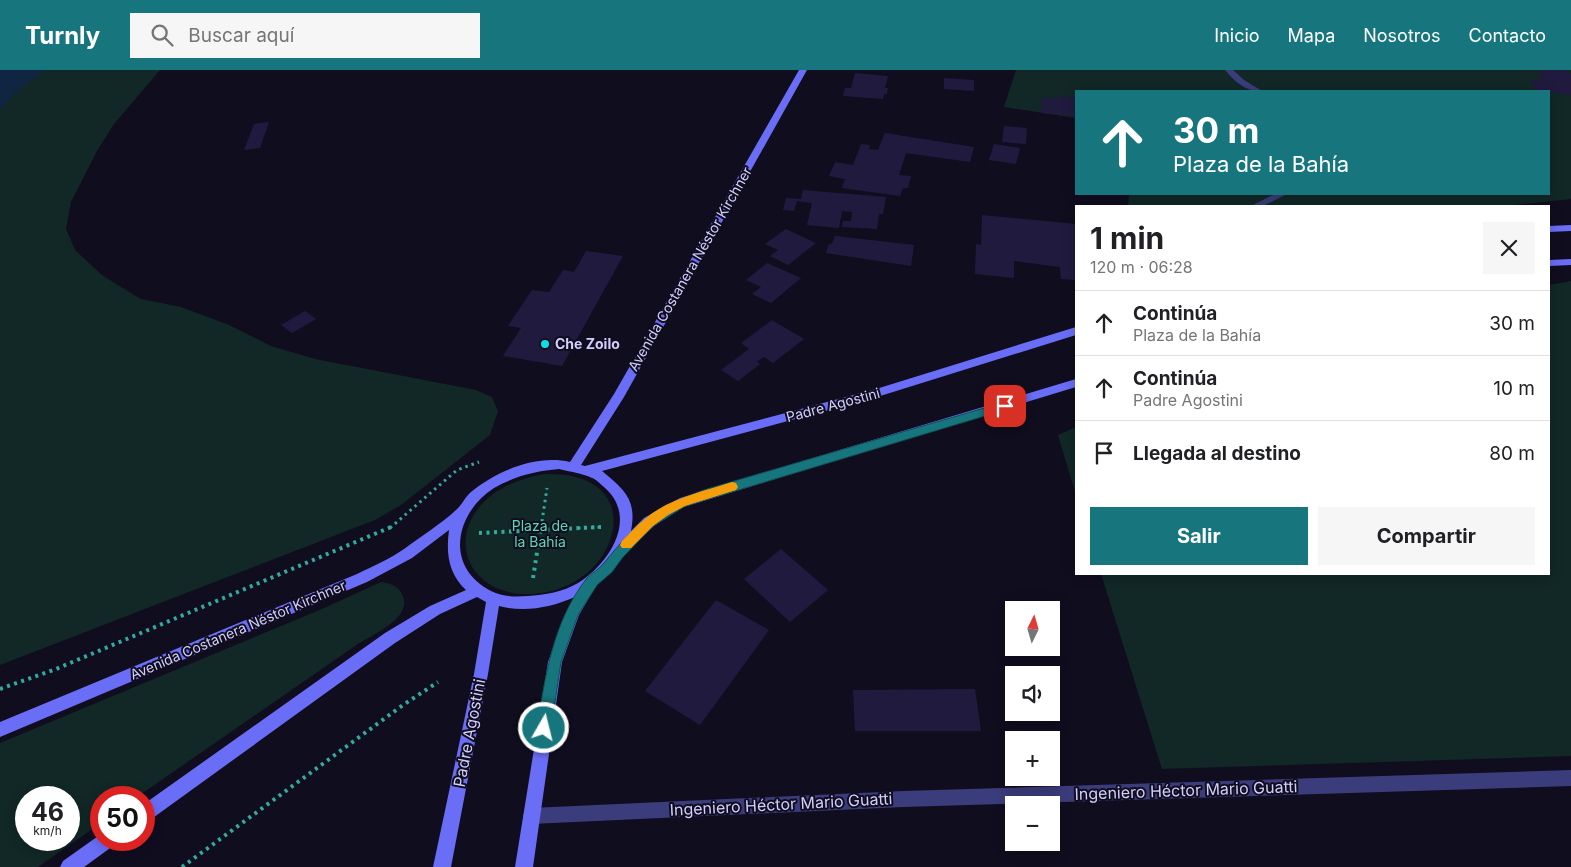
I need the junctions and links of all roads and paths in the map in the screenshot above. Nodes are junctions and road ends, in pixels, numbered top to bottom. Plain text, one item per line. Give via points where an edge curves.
1 (803, 70) edge
2 (1229, 70) edge
3 (1256, 90) edge
4 (1280, 195) edge
5 (1258, 205) edge
6 (1571, 228) edge
7 (1550, 229) edge
8 (1571, 262) edge
9 (1550, 263) edge
10 (1075, 331) edge
11 (1075, 383) edge
12 (482, 460) dead end
13 (574, 466) junction
14 (588, 470) junction
15 (547, 486) dead end
16 (464, 511) junction
17 (610, 527) dead end
18 (540, 530) junction
19 (471, 533) dead end
20 (618, 553) junction
21 (592, 582) junction
22 (532, 588) dead end
23 (477, 591) junction
24 (493, 599) junction
25 (438, 682) dead end
26 (0, 690) edge
27 (0, 730) edge
28 (1571, 778) edge
29 (155, 806) edge
30 (531, 816) junction
31 (92, 851) edge
32 (69, 867) edge
33 (182, 867) edge
34 (442, 867) edge
35 (524, 867) edge

1 - 13 main road, Avenida Costanera Néstor Kirchner via 618,397
2 - 3 street via 1241,82
4 - 5 street
6 - 7 main road
8 - 9 main road
10 - 14 main road, Padre Agostini via 877,393
11 - 20 main road via 680,503 649,522
12 - 26 path via 457,470 390,528
13 - 14 main road
13 - 16 main road via 543,465 512,473 484,489
14 - 20 main road via 613,486 626,510 628,524
15 - 18 path
16 - 23 main road via 455,532 453,554 457,568
16 - 27 main road, Avenida Costanera Néstor Kirchner via 407,554 362,578
17 - 18 path
18 - 19 path
18 - 22 path
20 - 21 main road
21 - 24 main road via 574,592 533,604
21 - 30 main road via 573,613 554,662
23 - 24 main road
23 - 29 main road via 435,610 390,638
24 - 34 main road, Padre Agostini
25 - 33 path
28 - 30 street, Ingeniero Héctor Mario Guatti via 913,798
30 - 35 main road
31 - 32 main road

